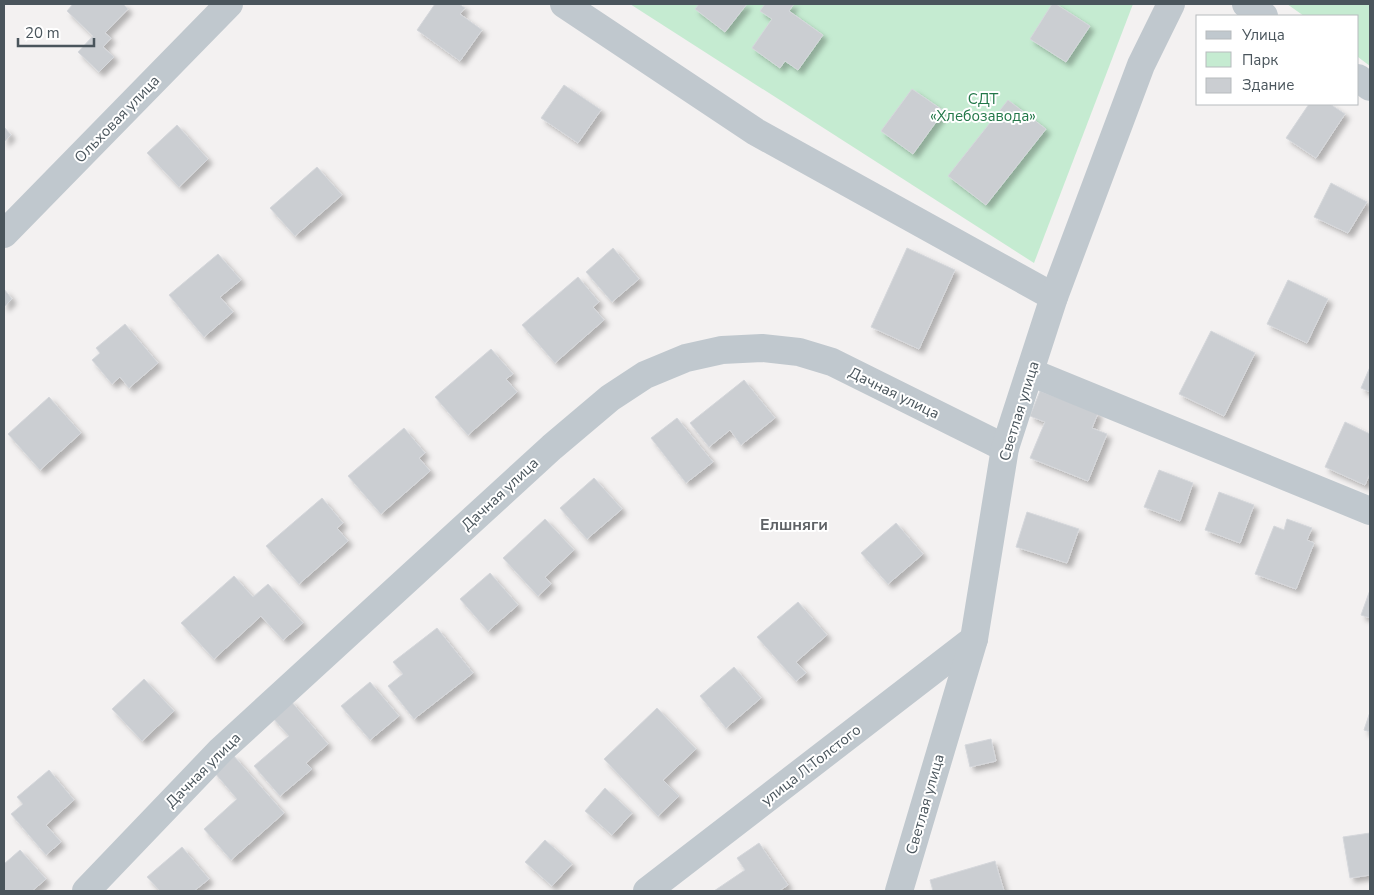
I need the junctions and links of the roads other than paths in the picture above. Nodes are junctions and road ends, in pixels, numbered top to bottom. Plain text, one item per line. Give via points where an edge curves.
1 (229, 4) edge
2 (564, 4) edge
3 (1171, 4) edge
4 (1246, 4) edge
5 (1262, 15) edge
6 (1359, 79) edge
7 (1370, 87) edge
8 (4, 234) edge
9 (1054, 297) junction
10 (1030, 372) junction
11 (1005, 448) junction
12 (1370, 511) edge
13 (974, 639) junction
14 (86, 891) edge
15 (648, 891) edge
16 (899, 891) edge

1 - 8 street, Ольховая улица
2 - 9 street via 756,132
3 - 9 street, Светлая улица via 1141,65
4 - 5 street
6 - 7 street
9 - 10 street, Светлая улица
10 - 11 street, Светлая улица
10 - 12 street
11 - 13 street, Светлая улица
11 - 14 street, Дачная улица via 832,362 799,352 762,348 722,350 686,358 645,375 610,398 552,447 221,750
13 - 15 street, улица Л.Толстого
13 - 16 street, Светлая улица

